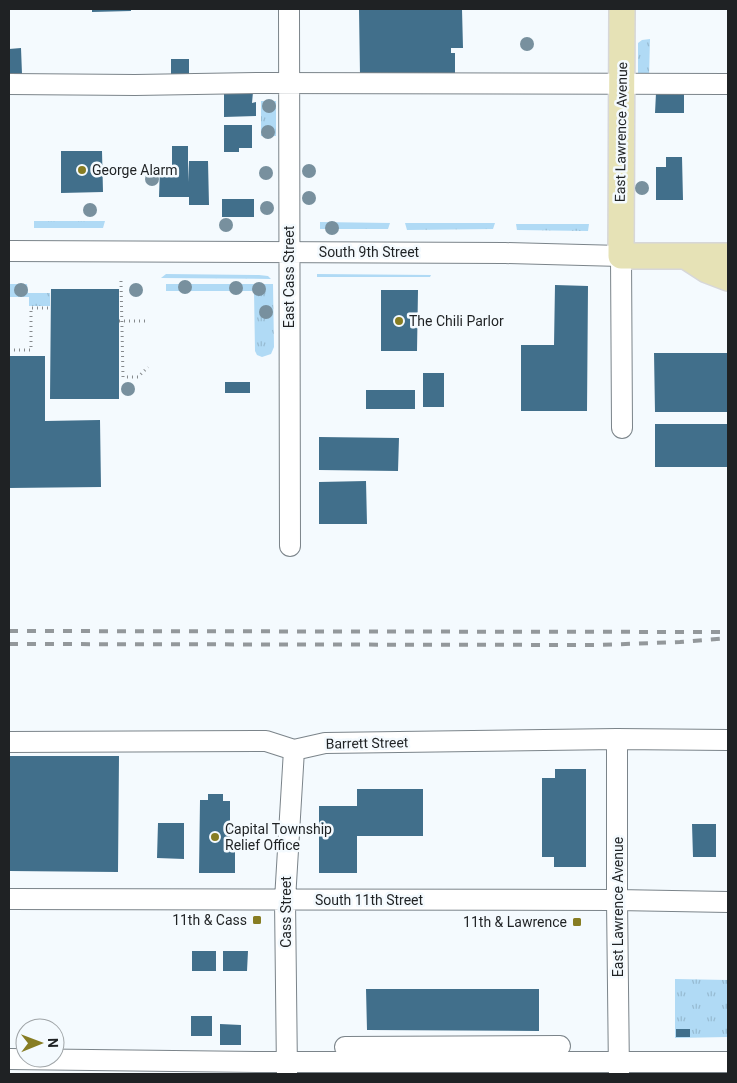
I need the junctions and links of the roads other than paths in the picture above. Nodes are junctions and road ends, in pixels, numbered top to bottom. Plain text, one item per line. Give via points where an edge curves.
1 (289, 9) edge
2 (622, 9) edge
3 (290, 83) junction
4 (9, 84) edge
5 (621, 84) junction
6 (728, 84) edge
7 (9, 251) edge
8 (289, 252) junction
9 (621, 256) junction
10 (728, 256) edge
11 (687, 257) junction
12 (728, 278) edge
13 (622, 428) dead end
14 (290, 546) dead end
15 (617, 740) junction
16 (728, 740) edge
17 (9, 742) edge
18 (294, 750) junction
19 (9, 899) edge
20 (285, 900) junction
21 (617, 900) junction
22 (728, 902) edge
23 (560, 1046) dead end
24 (344, 1047) dead end
25 (9, 1059) edge
26 (728, 1062) edge
27 (287, 1068) edge
28 (619, 1068) edge

1 - 3 street, East Cass Street
2 - 5 main road, East Lawrence Avenue
3 - 4 street
3 - 5 street
3 - 8 street, East Cass Street
5 - 6 street
5 - 9 main road, East Lawrence Avenue
7 - 8 street, South 9th Street
8 - 9 street, South 9th Street
8 - 14 street, East Cass Street
9 - 11 main road, South 9th Street
9 - 13 street
10 - 11 main road, South 9th Street
11 - 12 main road
15 - 16 street, Barrett Street
15 - 18 street, Barrett Street via 325,743
15 - 21 street, East Lawrence Avenue
17 - 18 street via 266,741
18 - 20 street, Cass Street
19 - 20 street, South 11th Street
20 - 21 street, South 11th Street
20 - 27 street, Cass Street
21 - 22 street, South 11th Street
21 - 28 street, East Lawrence Avenue
23 - 24 street
25 - 27 street
26 - 28 street
27 - 28 street

